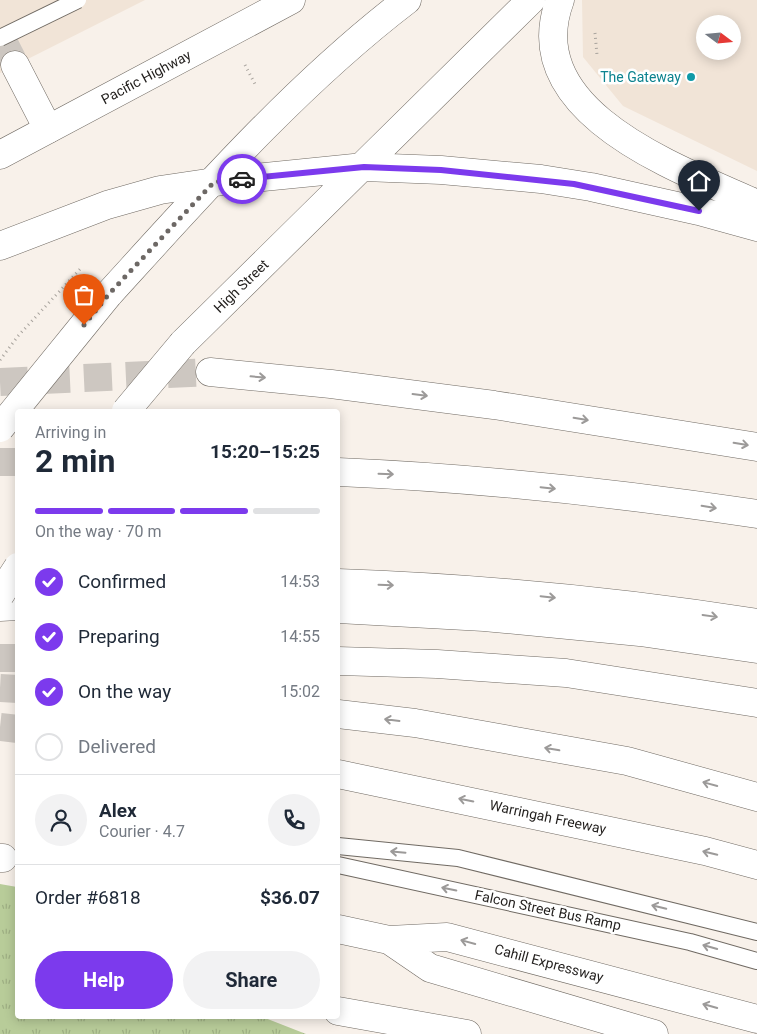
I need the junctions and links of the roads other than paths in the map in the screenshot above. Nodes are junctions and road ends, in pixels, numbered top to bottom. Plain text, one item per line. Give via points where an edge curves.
1 (78, 0) edge
2 (292, 0) edge
3 (407, 0) edge
4 (531, 0) edge
5 (560, 0) edge
6 (0, 38) edge
7 (15, 65) tunnel mouth
8 (48, 129) junction
9 (0, 155) edge
10 (364, 167) junction
11 (214, 182) junction
12 (757, 204) edge
13 (757, 227) edge
14 (0, 246) edge
15 (210, 372) tunnel mouth
16 (15, 409) edge
17 (128, 409) edge
18 (15, 410) edge
19 (0, 428) edge
20 (757, 447) edge
21 (340, 472) edge
22 (757, 514) edge
23 (15, 572) edge
24 (340, 583) edge
25 (0, 595) edge
26 (0, 606) edge
27 (15, 606) edge
28 (340, 609) edge
29 (757, 623) edge
30 (757, 649) edge
31 (340, 661) edge
32 (757, 703) edge
33 (340, 714) edge
34 (340, 774) edge
35 (757, 797) edge
36 (340, 846) edge
37 (340, 865) edge
38 (757, 865) edge
39 (340, 928) edge
40 (757, 932) edge
41 (389, 940) junction
42 (757, 961) edge
43 (340, 1011) edge
44 (757, 1019) edge
45 (467, 1034) edge
46 (654, 1034) edge

1 - 6 lane, bridge
2 - 8 main road, Pacific Highway
3 - 11 main road via 369,29 295,97
4 - 10 main road
5 - 12 main road via 553,20 556,60 580,103 622,138
7 - 8 main road
8 - 9 main road, Pacific Highway
10 - 11 main road
10 - 13 main road via 541,179 591,187
10 - 17 main road, High Street, bridge via 183,342
11 - 14 main road via 160,190 107,205
11 - 16 main road, bridge via 108,295
15 -> 20 main road via 494,405
18 - 19 main road, bridge
21 -> 22 main road via 425,476 669,501
23 - 25 main road, bridge
24 -> 29 main road via 621,604
26 - 27 main road
28 - 30 main road via 504,619 640,632
31 - 32 main road via 566,673
35 -> 33 main road via 627,762 415,723
38 -> 34 main road, Warringah Freeway via 687,847
40 -> 36 lane, Falcon Street Bus Ramp via 458,858
42 -> 37 lane, Falcon Street Bus Ramp via 690,942
39 - 41 main road, Cahill Expressway
44 -> 41 main road, Cahill Expressway via 447,937
41 - 46 main road via 430,968
43 - 45 main road

